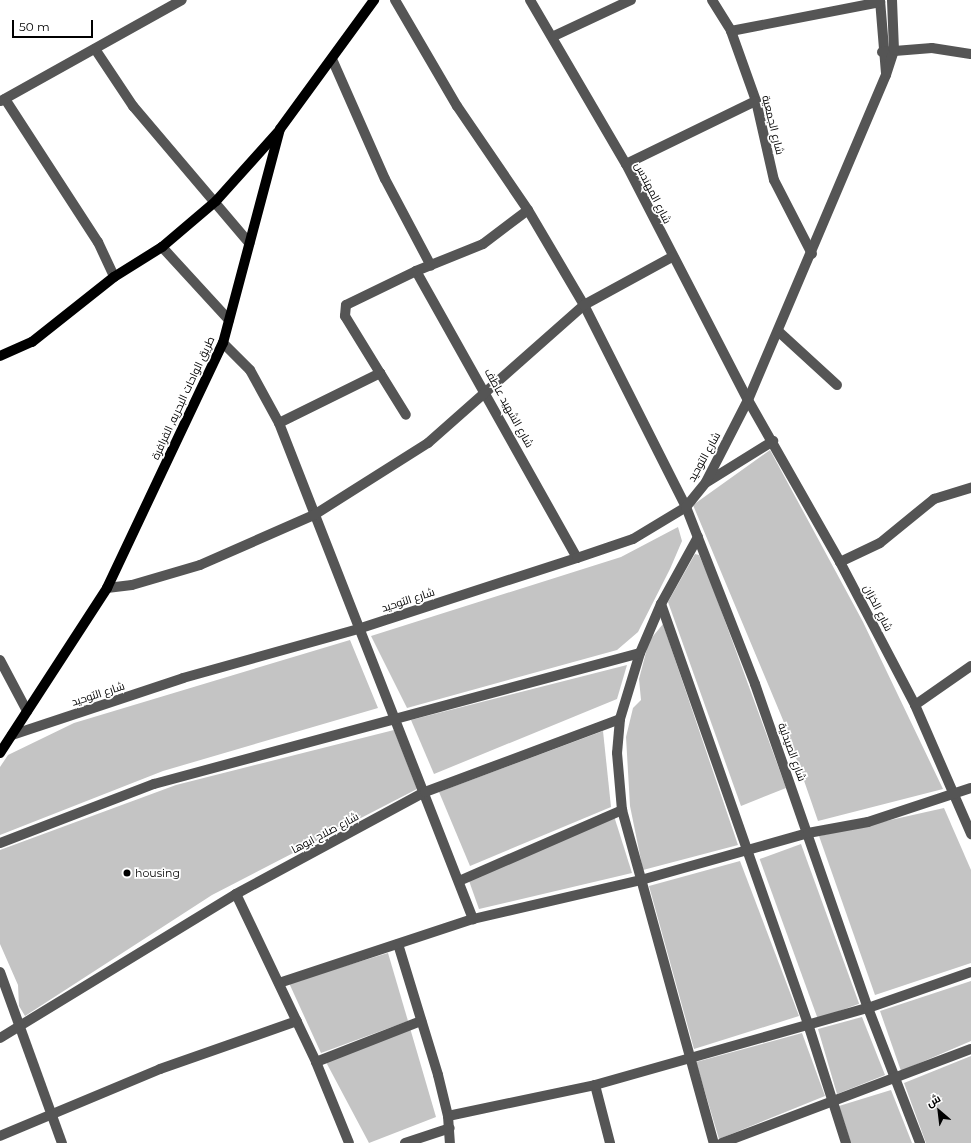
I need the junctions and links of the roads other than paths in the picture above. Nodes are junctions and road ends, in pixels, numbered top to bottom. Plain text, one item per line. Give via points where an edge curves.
1 (182, 0) edge
2 (374, 0) edge
3 (395, 0) edge
4 (530, 0) edge
5 (630, 0) edge
6 (712, 0) edge
7 (892, 0) edge
8 (880, 1) edge
9 (732, 31) junction
10 (554, 36) junction
11 (95, 49) junction
12 (894, 50) junction
13 (882, 52) junction
14 (971, 54) edge
15 (332, 59) junction
16 (886, 75) junction
17 (3, 100) edge
18 (756, 101) junction
19 (280, 129) junction
20 (626, 164) junction
21 (216, 201) junction
22 (528, 210) junction
23 (248, 243) junction
24 (162, 247) junction
25 (812, 254) junction
26 (672, 257) junction
27 (431, 266) junction
28 (416, 271) junction
29 (114, 277) junction
30 (584, 305) junction
31 (229, 320) junction
32 (778, 331) junction
33 (223, 343) junction
34 (0, 356) edge
35 (380, 373) junction
36 (837, 385) dead end
37 (485, 389) junction
38 (748, 400) junction
39 (406, 415) dead end
40 (279, 423) junction
41 (773, 441) junction
42 (706, 482) junction
43 (971, 488) edge
44 (686, 507) junction
45 (314, 515) junction
46 (698, 537) junction
47 (577, 558) junction
48 (840, 562) junction
49 (106, 588) junction
50 (661, 604) junction
51 (358, 629) junction
52 (640, 653) junction
53 (0, 660) edge
54 (971, 666) edge
55 (915, 705) junction
56 (27, 711) junction
57 (396, 717) junction
58 (620, 718) junction
59 (12, 735) junction
60 (0, 753) edge
61 (971, 788) edge
62 (425, 792) junction
63 (955, 792) junction
64 (622, 810) junction
65 (808, 833) junction
66 (971, 834) edge
67 (0, 843) edge
68 (746, 851) junction
69 (641, 880) junction
70 (459, 881) junction
71 (236, 894) junction
72 (474, 919) junction
73 (398, 944) junction
74 (0, 972) edge
75 (971, 972) edge
76 (279, 983) junction
77 (868, 1008) junction
78 (297, 1021) junction
79 (421, 1021) junction
80 (808, 1024) junction
81 (22, 1027) junction
82 (0, 1038) edge
83 (971, 1049) edge
84 (689, 1059) junction
85 (316, 1062) junction
86 (895, 1080) junction
87 (595, 1085) junction
88 (834, 1102) junction
89 (52, 1115) junction
90 (448, 1116) junction
91 (450, 1128) junction
92 (0, 1136) edge
93 (62, 1143) edge
94 (349, 1143) edge
95 (405, 1143) edge
96 (450, 1143) edge
97 (610, 1143) edge
98 (714, 1143) edge
99 (722, 1143) edge
100 (846, 1143) edge
101 (920, 1143) edge

1 - 11 street
2 - 15 main road, طريق الواحات البحريه, الفرافرة
3 - 22 street, شارع الصيدلية via 457,106
4 - 10 street, شارع المهندس
5 - 10 street
6 - 9 street, شارع الجمعية
7 - 12 street
8 - 9 street
8 - 13 street
9 - 18 street, شارع الجمعية
10 - 20 street, شارع المهندس
11 - 17 street
11 - 21 street via 133,106
12 - 13 street
12 - 14 street via 932,48
12 - 16 street, شارع التوحيد
13 - 16 street
15 - 19 main road, طريق الواحات البحريه, الفرافرة
15 - 27 street via 385,179
16 - 25 street, شارع التوحيد
17 - 29 street via 98,242
18 - 20 street
18 - 25 street, شارع الجمعية via 774,180
19 - 21 main road
19 - 23 main road, طريق الواحات البحريه, الفرافرة
20 - 26 street, شارع المهندس
21 - 23 street
21 - 24 main road
22 - 27 street via 498,236
22 - 30 street, شارع الصيدلية
23 - 31 main road, طريق الواحات البحريه, الفرافرة
24 - 29 main road
24 - 31 street
25 - 32 street, شارع التوحيد
26 - 30 street
26 - 38 street, شارع المهندس
27 - 28 street
28 - 35 street via 343,308 345,316
28 - 37 street, شارع الشهيد عاطف
29 - 34 main road via 50,329
30 - 37 street
30 - 44 street, شارع الصيدلية
31 - 33 main road, طريق الواحات البحريه, الفرافرة
32 - 36 street
32 - 38 street, شارع التوحيد
33 - 40 street via 250,370
33 - 49 main road, طريق الواحات البحريه, الفرافرة
35 - 39 street
35 - 40 street
37 - 45 street via 428,443
37 - 47 street, شارع الشهيد عاطف
38 - 41 street, شارع الخزان
38 - 42 street, شارع التوحيد
40 - 45 street
41 - 42 street
41 - 48 street, شارع الخزان
42 - 44 street, شارع التوحيد
43 - 48 street via 934,499 880,543
44 - 46 street, شارع الصيدلية
44 - 47 street, شارع التوحيد via 633,539
45 - 49 street via 200,565 132,585
45 - 51 street
46 - 50 street
46 - 65 street, شارع الصيدلية
47 - 51 street, شارع التوحيد
48 - 55 street, شارع الخزان
49 - 56 main road, طريق الواحات البحريه, الفرافرة
50 - 52 street
50 - 68 street
51 - 57 street
51 - 59 street, شارع التوحيد via 182,678
52 - 57 street
52 - 58 street
53 - 56 street
54 - 55 street
55 - 63 street, شارع الخزان
56 - 59 main road, طريق الواحات البحريه, الفرافرة
57 - 62 street
57 - 67 street via 118,796
58 - 62 street, شارع صلاح ابوها
58 - 64 street via 617,753
59 - 60 main road, طريق الواحات البحريه, الفرافرة
61 - 63 street
62 - 70 street
62 - 71 street, شارع صلاح ابوها
63 - 65 street via 898,814
63 - 66 street, شارع الخزان
64 - 69 street
64 - 70 street
65 - 68 street
65 - 77 street, شارع الصيدلية
68 - 69 street
68 - 80 street
69 - 72 street
69 - 84 street
70 - 72 street
71 - 76 street
71 - 81 street, شارع صلاح ابوها
72 - 73 street
73 - 76 street
73 - 79 street
74 - 81 street
75 - 77 street
76 - 78 street
77 - 80 street
77 - 86 street, شارع الصيدلية
78 - 85 street
78 - 89 street via 160,1069
79 - 85 street
79 - 90 street
80 - 84 street
80 - 88 street
81 - 82 street, شارع صلاح ابوها
81 - 89 street
83 - 86 street
84 - 87 street
84 - 98 street
85 - 94 street
86 - 88 street
86 - 101 street, شارع الصيدلية
87 - 90 street
87 - 97 street
88 - 99 street
88 - 100 street
89 - 92 street
89 - 93 street
90 - 91 street
91 - 95 street
91 - 96 street

